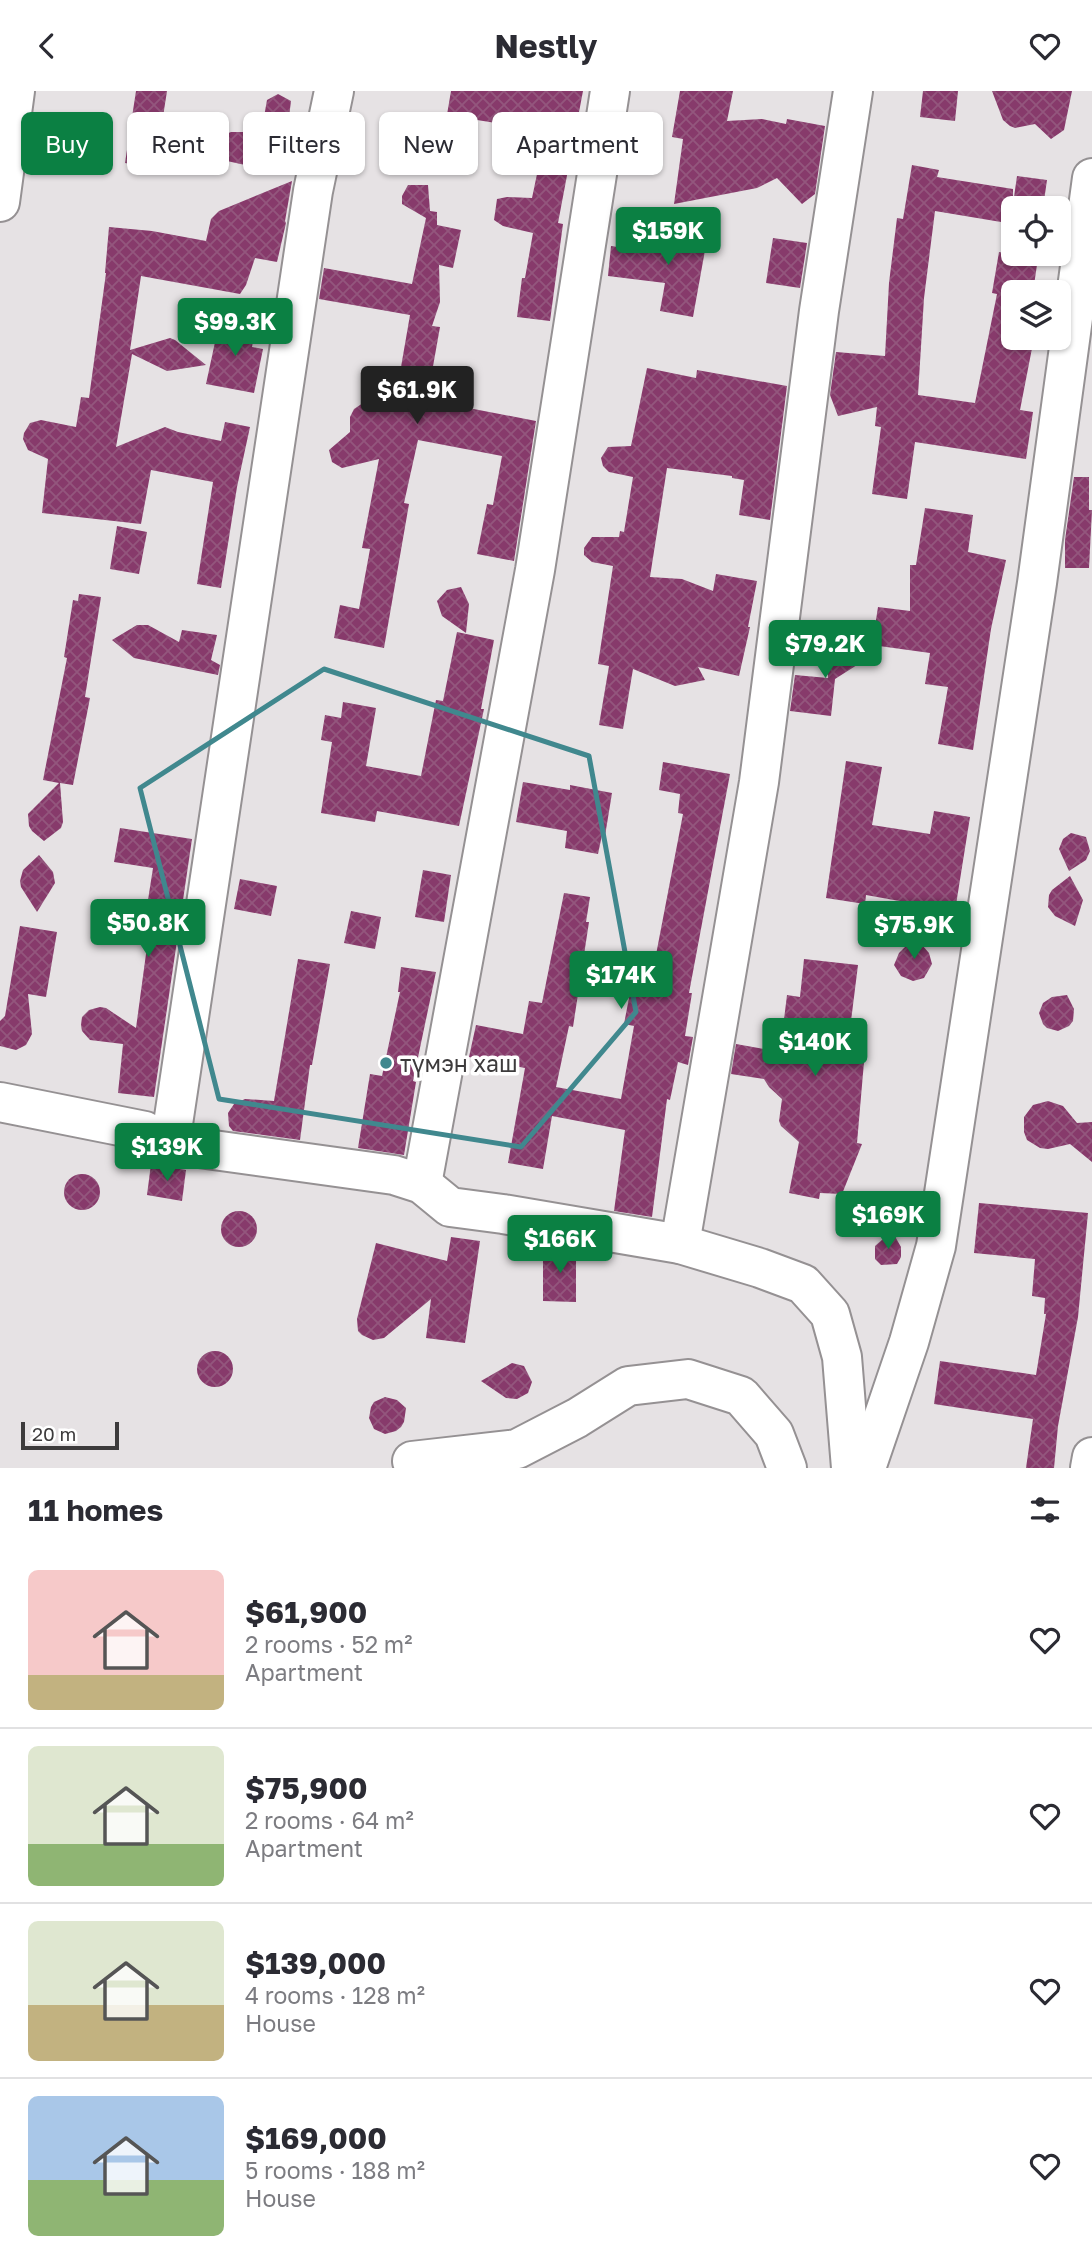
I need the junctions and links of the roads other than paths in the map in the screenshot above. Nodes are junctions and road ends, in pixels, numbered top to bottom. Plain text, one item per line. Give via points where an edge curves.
1 (15, 91) edge
2 (334, 91) edge
3 (610, 91) edge
4 (853, 91) edge
5 (1092, 178) edge
6 (0, 202) edge
7 (0, 1102) edge
8 (170, 1144) junction
9 (422, 1184) junction
10 (680, 1244) junction
11 (1092, 1457) edge
12 (412, 1461) dead end
13 (787, 1468) edge
14 (851, 1468) edge
15 (866, 1468) edge
16 (1090, 1468) edge

1 - 6 street
2 - 8 street via 313,191
3 - 9 street via 535,571
4 - 10 street via 819,311 759,782
5 - 15 street via 1037,583 936,1246
7 - 8 street via 145,1131
8 - 9 street via 394,1175
9 - 10 street via 450,1207
10 - 14 street via 803,1284 830,1314 842,1357
11 - 16 street
12 - 13 street via 517,1449 628,1386 688,1380 741,1396 774,1434

